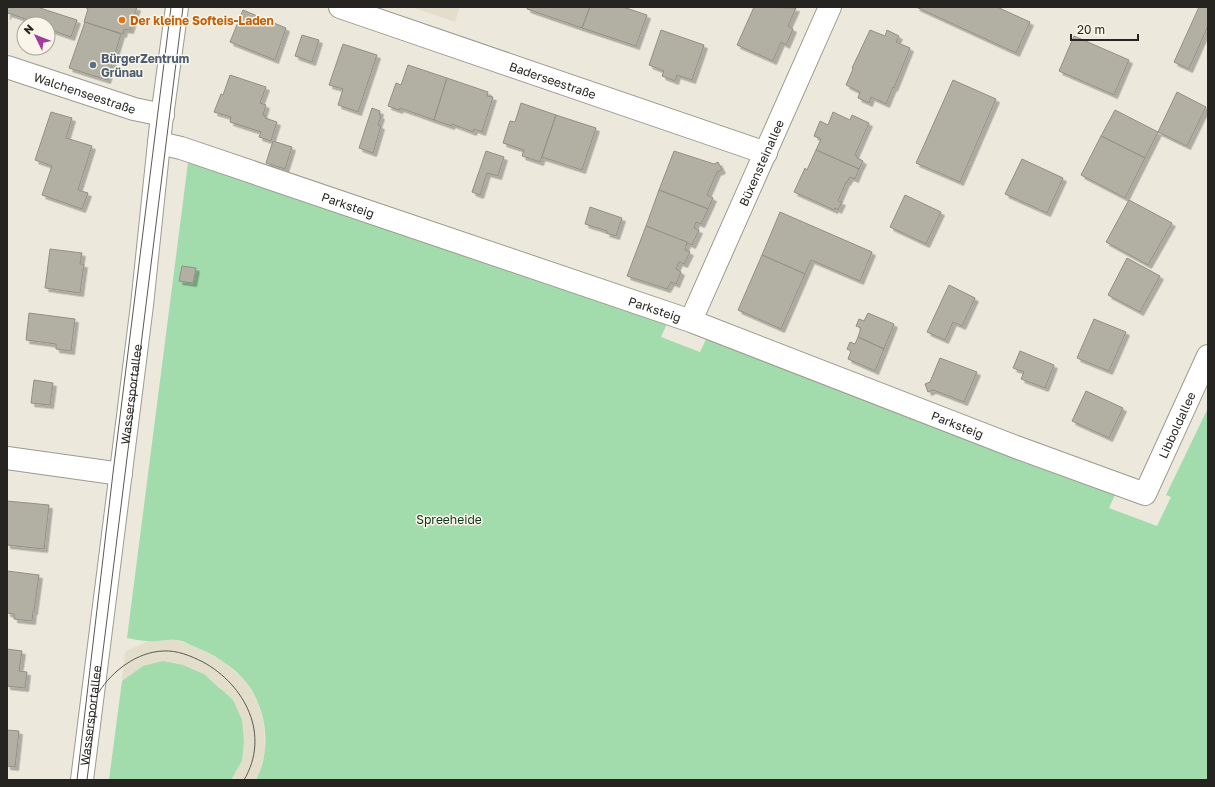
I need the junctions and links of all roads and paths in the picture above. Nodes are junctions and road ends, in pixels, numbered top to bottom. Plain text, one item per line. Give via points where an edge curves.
1 (177, 7) edge
2 (340, 7) edge
3 (830, 7) edge
4 (7, 67) edge
5 (163, 115) junction
6 (159, 143) junction
7 (766, 153) junction
8 (692, 318) dead end
9 (1208, 356) edge
10 (7, 458) edge
11 (121, 474) junction
12 (1145, 494) joint
13 (82, 780) edge

1 - 5 street, Wassersportallee
2 - 7 street, Baderseestraße
3 - 7 street, Büxensteinallee
4 - 5 street, Walchenseestraße via 134,109
5 - 6 street, Wassersportallee
6 - 11 street, Wassersportallee
6 - 12 street, Parksteig via 181,148 691,321 1016,447
7 - 8 street, Büxensteinallee
9 - 12 street, Libboldallee
10 - 11 street
11 - 13 street, Wassersportallee

